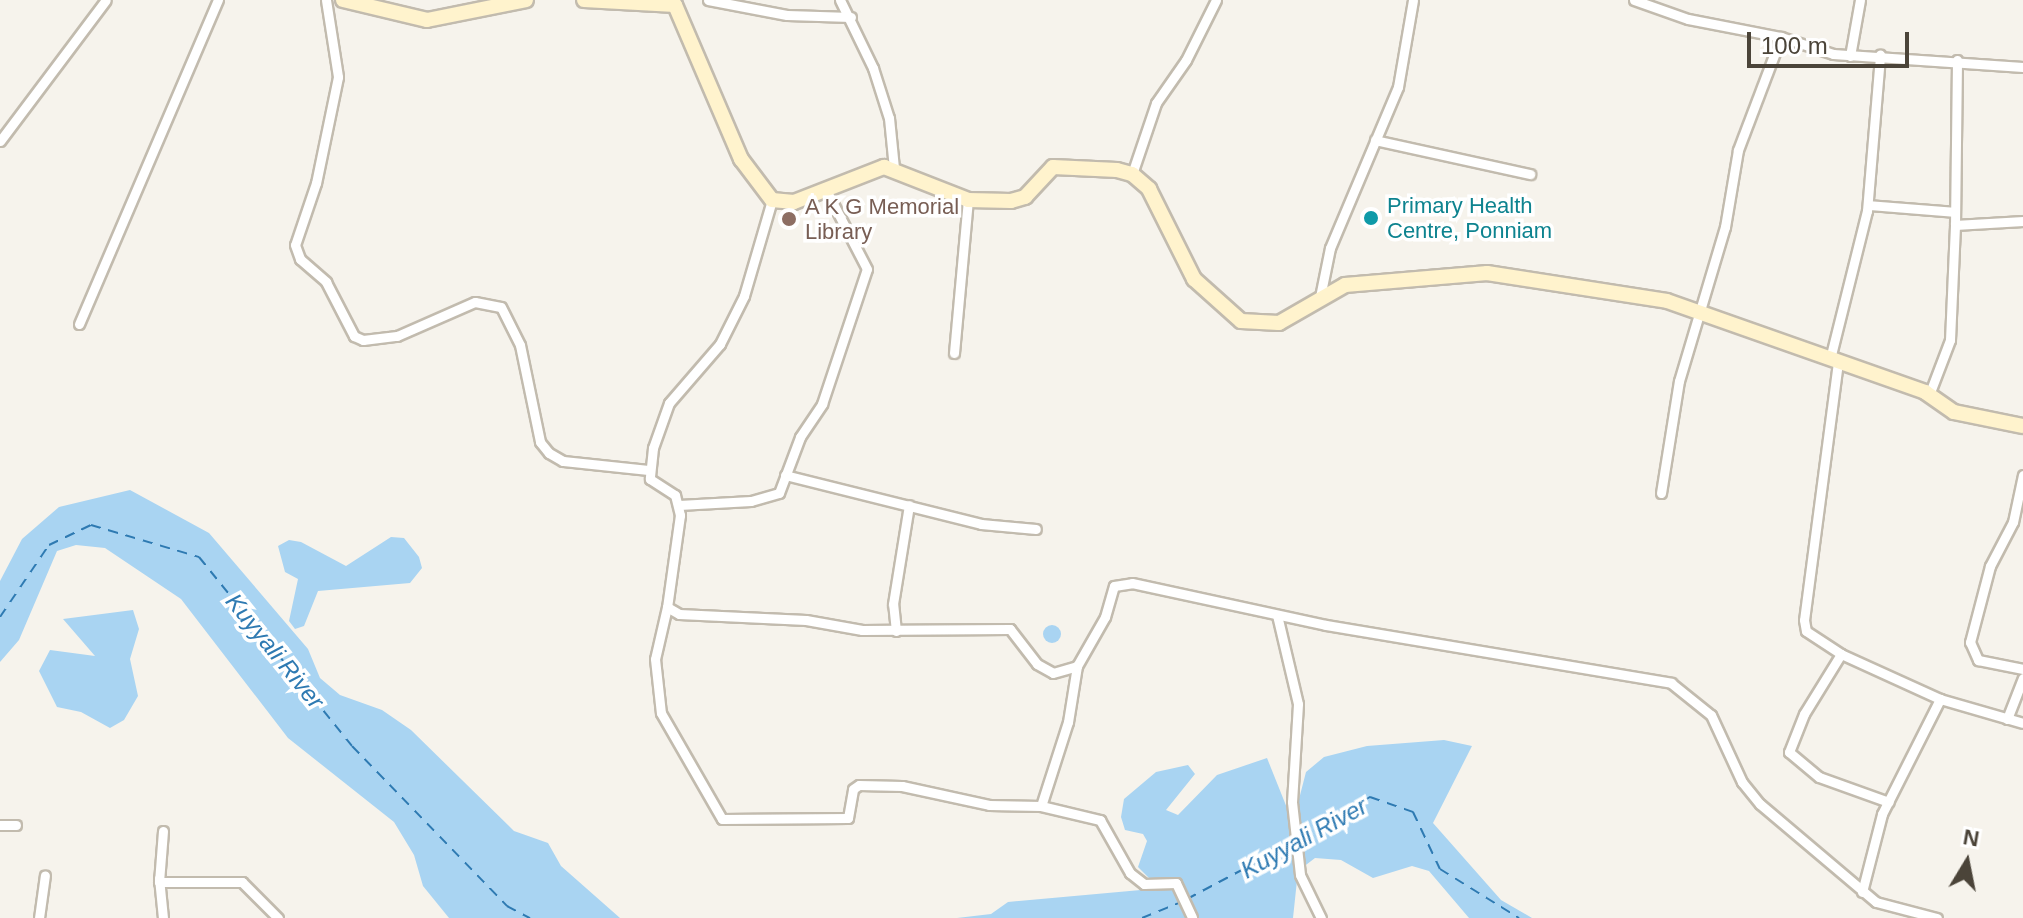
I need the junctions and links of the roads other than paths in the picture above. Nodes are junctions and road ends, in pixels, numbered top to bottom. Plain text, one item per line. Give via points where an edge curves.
1 (106, 0) edge
2 (218, 0) edge
3 (326, 0) edge
4 (343, 0) edge
5 (526, 0) edge
6 (584, 0) edge
7 (646, 0) edge
8 (708, 0) edge
9 (840, 0) edge
10 (1216, 0) edge
11 (1413, 0) edge
12 (1634, 0) edge
13 (1860, 0) edge
14 (677, 2) edge
15 (851, 17) junction
16 (1781, 37) junction
17 (1880, 55) junction
18 (1850, 56) junction
19 (1957, 60) junction
20 (2023, 67) edge
21 (1375, 140) junction
22 (0, 141) edge
23 (894, 168) junction
24 (1132, 174) junction
25 (1530, 174) dead end
26 (826, 190) junction
27 (772, 200) junction
28 (968, 200) junction
29 (1868, 205) junction
30 (1955, 212) junction
31 (2023, 221) edge
32 (1955, 225) junction
33 (1320, 297) junction
34 (1699, 310) junction
35 (79, 324) dead end
36 (954, 353) dead end
37 (1834, 360) junction
38 (1929, 395) junction
39 (2023, 426) edge
40 (2023, 433) edge
41 (649, 470) junction
42 (785, 475) junction
43 (2023, 475) edge
44 (1661, 493) dead end
45 (679, 505) junction
46 (909, 505) junction
47 (1036, 529) dead end
48 (667, 607) junction
49 (1277, 615) junction
50 (896, 631) junction
51 (1841, 654) junction
52 (1077, 666) junction
53 (2023, 669) edge
54 (2023, 678) edge
55 (1940, 699) junction
56 (2007, 719) junction
57 (2023, 723) edge
58 (1889, 802) junction
59 (1041, 806) junction
60 (0, 825) edge
61 (16, 825) dead end
62 (163, 831) dead end
63 (157, 855) dead end
64 (45, 875) dead end
65 (159, 882) junction
66 (1862, 892) junction
67 (39, 918) edge
68 (163, 918) edge
69 (278, 918) edge
70 (1192, 918) edge
71 (1321, 918) edge
72 (1937, 918) edge

1 - 22 street
2 - 35 street
3 - 41 street via 338,77 316,183 295,245 300,259 326,282 354,336 363,340 397,336 475,302 501,307 520,345 540,442 549,453 563,461
4 - 5 main road via 427,20
6 - 7 main road
7 - 14 main road
8 - 15 street via 787,15
9 - 15 street
10 - 24 street via 1186,60 1156,103
11 - 21 street via 1398,87
12 - 16 street via 1688,19
13 - 18 street
14 - 27 main road via 741,159
15 - 23 street via 889,118
16 - 18 street
16 - 34 street via 1738,150 1725,227
17 - 18 street
17 - 19 street
17 - 29 street
19 - 20 street
19 - 30 street
21 - 25 street
21 - 33 street via 1330,248
23 - 26 main road via 857,174
23 - 28 main road
24 - 28 main road via 1067,165 1037,179 1025,197
24 - 33 main road via 1166,216 1175,251 1194,279 1241,321 1279,323
26 - 27 main road via 794,202
26 - 42 street via 867,269 822,404 800,437
27 - 41 street via 744,296 720,344 669,403
28 - 36 street
29 - 30 street
29 - 37 street
30 - 32 street
31 - 32 street
32 - 38 street via 1950,340
33 - 34 main road via 1345,285 1487,273 1603,289
34 - 37 main road
34 - 44 street via 1679,381
37 - 38 main road
37 - 51 street via 1804,620 1806,631
38 - 39 main road via 1954,412
39 - 40 street
41 - 45 street via 650,479 675,495
42 - 45 street via 779,493 765,499
42 - 46 street
43 - 53 street via 2013,522 1990,566 1970,642 1978,660
45 - 48 street
46 - 47 street via 981,524
46 - 50 street via 893,604
48 - 50 street via 679,614 726,620 806,620
48 - 59 street via 655,659 661,713 722,819 848,818 853,789 859,785 902,786 989,805
49 - 52 street via 1123,584 1109,595 1105,617
49 - 66 street via 1671,683 1711,715 1742,782 1760,804
49 - 71 street via 1298,704 1292,802 1300,875
50 - 52 street via 1010,629 1037,664 1053,673
51 - 55 street
51 - 58 street via 1804,714 1789,752 1819,777
52 - 59 street via 1068,722
54 - 56 street
55 - 56 street
55 - 58 street
56 - 57 street
58 - 66 street
59 - 70 street via 1100,820 1130,873 1144,884 1176,883
60 - 61 street
62 - 65 street
63 - 65 street
64 - 67 street
65 - 68 street
65 - 69 street via 242,882
66 - 72 street via 1876,902

